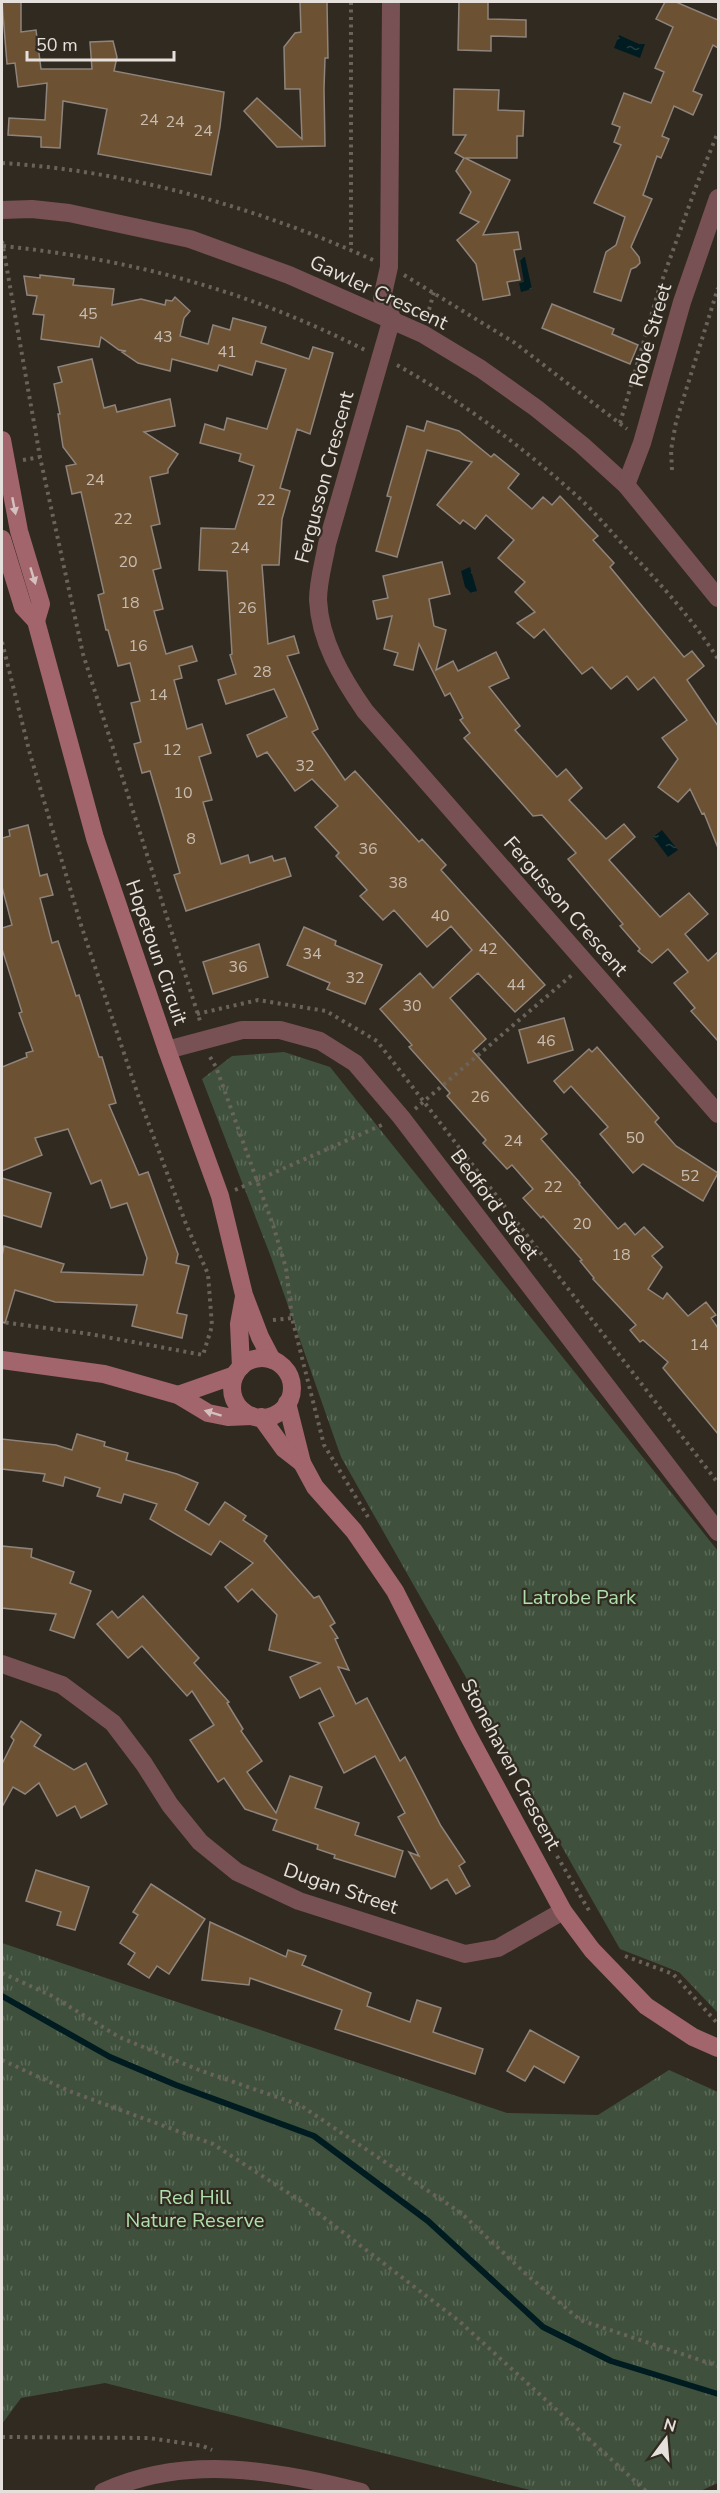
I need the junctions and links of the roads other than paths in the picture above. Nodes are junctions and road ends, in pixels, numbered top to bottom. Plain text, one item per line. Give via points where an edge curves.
1 (391, 2) edge
2 (718, 198) edge
3 (2, 210) edge
4 (392, 318) junction
5 (2, 440) edge
6 (626, 485) junction
7 (7, 535) edge
8 (718, 598) edge
9 (167, 1050) junction
10 (718, 1114) edge
11 (244, 1295) junction
12 (2, 1360) edge
13 (272, 1360) junction
14 (238, 1371) junction
15 (178, 1395) junction
16 (287, 1403) junction
17 (257, 1417) junction
18 (302, 1463) junction
19 (718, 1532) edge
20 (2, 1664) edge
21 (563, 1911) junction
22 (718, 2048) edge
23 (103, 2492) edge
24 (361, 2492) edge

1 - 4 street via 388,267 382,298
2 - 6 street, Robe Street
3 - 4 street, Gawler Crescent via 69,213 189,239
4 - 6 street, Gawler Crescent via 481,369 536,408
4 - 10 street, Fergusson Crescent via 327,544 318,600 328,647 344,681 365,711
5 -> 7 main road, Hopetoun Circuit
6 - 8 street, Gawler Crescent
7 - 9 main road, Hopetoun Circuit via 41,604 36,621 94,838
9 - 11 main road, Hopetoun Circuit via 220,1196
9 - 19 street, Bedford Street via 242,1030 280,1030 320,1041 355,1063
11 - 13 main road, Hopetoun Circuit
11 - 14 main road, Hopetoun Circuit
12 - 15 main road via 104,1374
13 - 14 main road via 256,1359
13 - 16 main road via 289,1375
14 - 15 main road
14 - 17 main road via 233,1394 237,1404
17 -> 15 main road via 208,1413
16 - 17 main road via 271,1416
16 - 18 main road, Stonehaven Crescent
17 - 18 main road, Stonehaven Crescent via 284,1449
18 - 21 main road, Stonehaven Crescent via 315,1487 354,1531 395,1591
20 - 21 street, Dugan Street via 62,1685 113,1723 200,1842 237,1872 299,1901 465,1954 498,1948
21 - 22 main road, Stonehaven Crescent via 592,1950 646,2006 693,2037
23 - 24 street via 129,2481 178,2470 222,2469 297,2476

